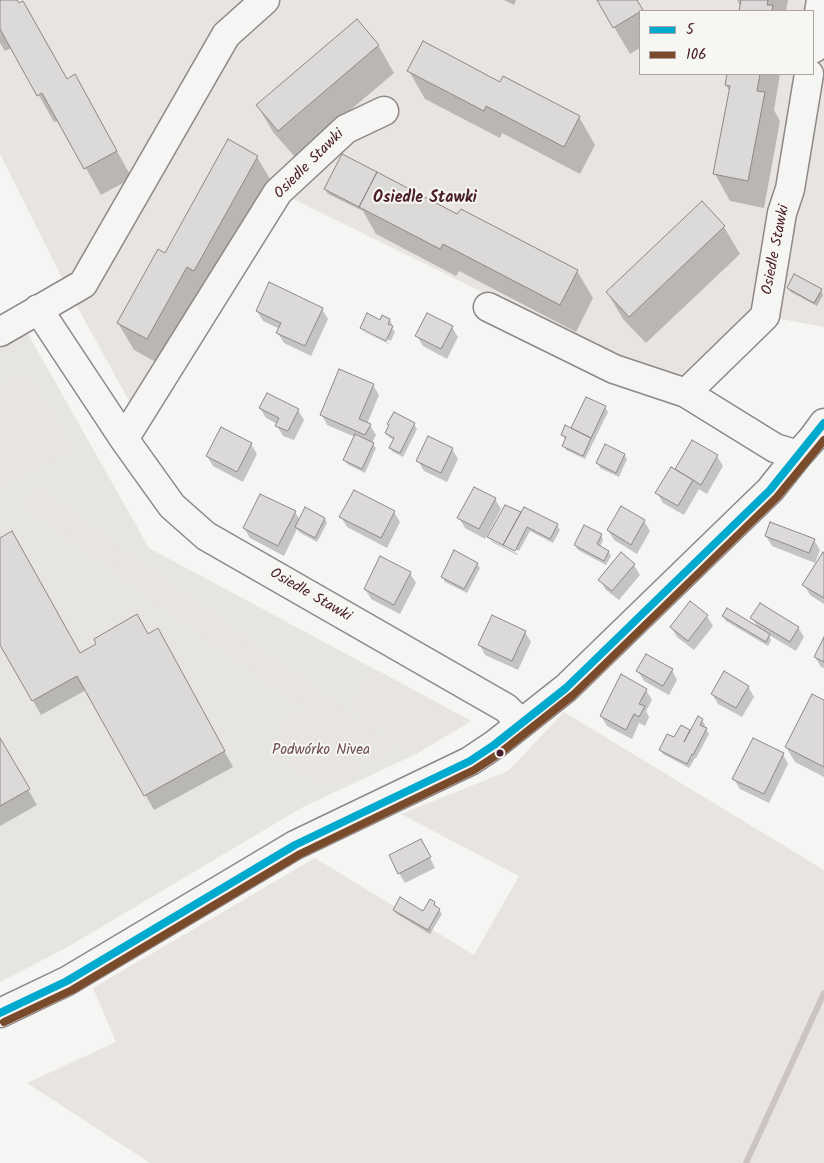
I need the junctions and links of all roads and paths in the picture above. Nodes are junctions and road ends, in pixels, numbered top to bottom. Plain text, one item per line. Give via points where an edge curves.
1 (265, 0) edge
2 (821, 0) edge
3 (814, 43) edge
4 (809, 75) edge
5 (384, 111) dead end
6 (488, 307) dead end
7 (38, 310) junction
8 (0, 332) edge
9 (686, 393) junction
10 (815, 437) edge
11 (124, 440) junction
12 (521, 723) junction
13 (0, 1013) edge

1 - 7 street via 226,35 83,284
2 - 3 street
4 - 9 street, Osiedle Stawki via 765,316
5 - 11 street, Osiedle Stawki via 346,129 278,192
6 - 9 street via 614,369
7 - 8 street
7 - 11 street, Osiedle Stawki
9 - 10 street via 775,448
10 - 12 street via 770,490 566,688
11 - 12 street, Osiedle Stawki via 172,506 206,536 506,708
12 - 13 street via 470,762 295,845 67,981

